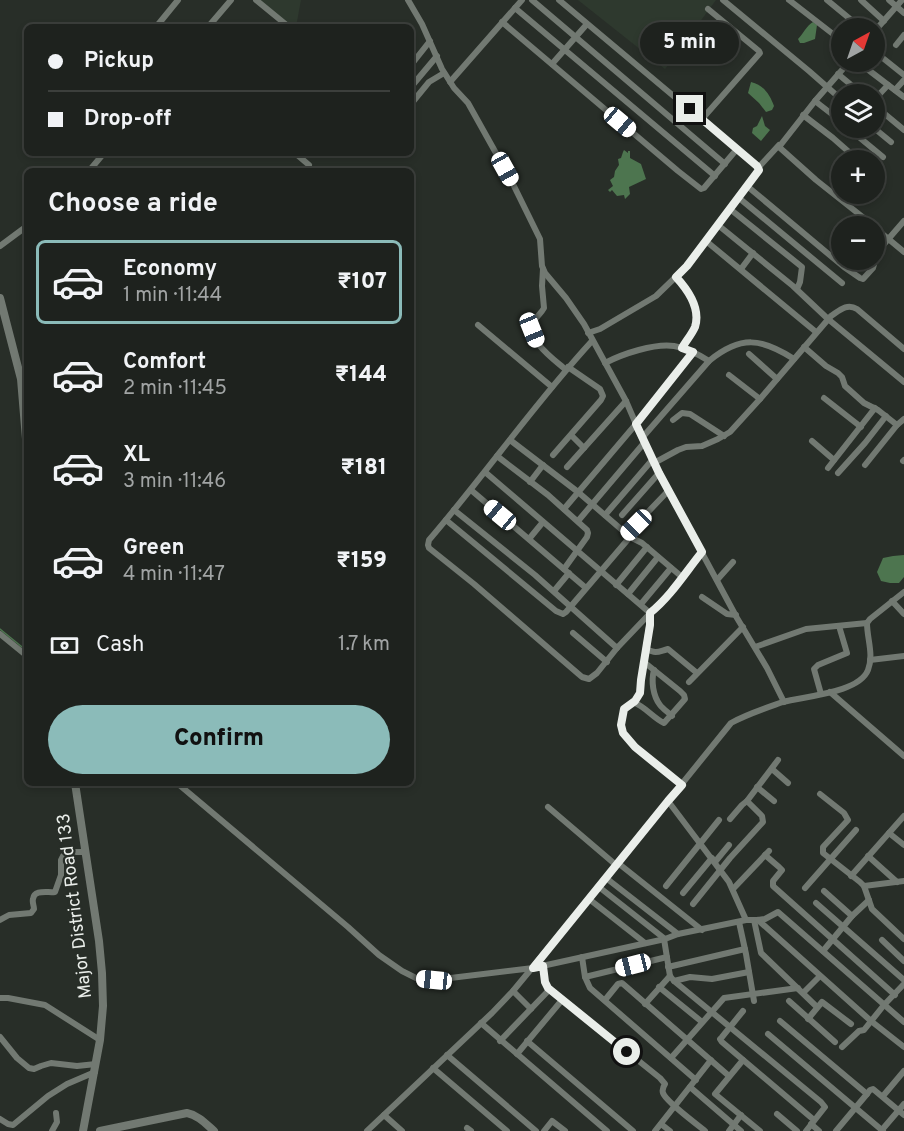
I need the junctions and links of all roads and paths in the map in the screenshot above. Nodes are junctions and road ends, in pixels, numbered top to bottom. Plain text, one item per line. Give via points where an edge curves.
1 (178, 0) edge
2 (231, 0) edge
3 (256, 0) edge
4 (408, 0) edge
5 (522, 0) edge
6 (532, 0) edge
7 (559, 0) edge
8 (723, 0) edge
9 (789, 0) edge
10 (827, 0) edge
11 (861, 0) edge
12 (889, 0) edge
13 (902, 0) edge
14 (897, 7) junction
15 (515, 8) junction
16 (708, 9) dead end
17 (904, 13) edge
18 (849, 18) edge
19 (881, 18) edge
20 (885, 20) edge
21 (502, 22) junction
22 (158, 24) edge
23 (211, 24) edge
24 (285, 24) edge
25 (586, 24) junction
26 (831, 32) edge
27 (904, 36) edge
28 (575, 37) junction
29 (430, 41) junction
30 (896, 45) dead end
31 (564, 49) junction
32 (436, 56) junction
33 (885, 60) edge
34 (414, 61) edge
35 (552, 64) junction
36 (871, 72) edge
37 (444, 73) junction
38 (838, 74) joint
39 (904, 75) edge
40 (904, 80) edge
41 (450, 82) junction
42 (414, 83) edge
43 (850, 84) edge
44 (888, 85) junction
45 (826, 87) junction
46 (885, 88) edge
47 (895, 90) junction
48 (831, 91) edge
49 (904, 97) edge
50 (414, 100) edge
51 (815, 101) junction
52 (831, 113) edge
53 (885, 114) edge
54 (803, 115) junction
55 (702, 119) junction
56 (904, 130) edge
57 (885, 137) edge
58 (860, 138) edge
59 (891, 142) dead end
60 (779, 145) junction
61 (737, 149) junction
62 (846, 150) edge
63 (875, 150) edge
64 (102, 156) edge
65 (298, 156) edge
66 (725, 164) junction
67 (309, 165) dead end
68 (92, 168) edge
69 (758, 168) junction
70 (715, 176) junction
71 (747, 186) junction
72 (739, 198) junction
73 (730, 209) junction
74 (861, 216) edge
75 (904, 221) edge
76 (718, 225) junction
77 (24, 228) edge
78 (885, 236) edge
79 (888, 238) junction
80 (706, 241) junction
81 (0, 246) edge
82 (904, 252) edge
83 (753, 254) junction
84 (543, 268) junction
85 (741, 269) junction
86 (676, 277) junction
87 (842, 284) dead end
88 (797, 290) junction
89 (0, 298) edge
90 (828, 319) junction
91 (478, 325) dead end
92 (816, 332) junction
93 (588, 333) junction
94 (592, 341) junction
95 (804, 347) junction
96 (682, 348) junction
97 (904, 349) edge
98 (693, 352) junction
99 (749, 354) dead end
100 (794, 359) junction
101 (709, 361) junction
102 (605, 363) junction
103 (567, 368) junction
104 (729, 375) dead end
105 (777, 379) junction
106 (904, 382) edge
107 (552, 387) junction
108 (824, 398) dead end
109 (760, 399) junction
110 (626, 401) junction
111 (875, 408) junction
112 (24, 415) edge
113 (886, 416) junction
114 (904, 419) edge
115 (674, 420) dead end
116 (636, 424) junction
117 (897, 425) junction
118 (861, 427) junction
119 (571, 435) junction
120 (724, 436) junction
121 (510, 440) junction
122 (643, 441) junction
123 (812, 441) dead end
124 (584, 448) junction
125 (553, 455) dead end
126 (497, 456) junction
127 (834, 460) junction
128 (653, 461) junction
129 (543, 465) junction
130 (865, 465) dead end
131 (567, 467) dead end
132 (828, 468) dead end
133 (485, 472) junction
134 (659, 473) junction
135 (838, 473) dead end
136 (530, 482) junction
137 (471, 490) junction
138 (669, 490) junction
139 (578, 492) junction
140 (619, 499) junction
141 (593, 504) junction
142 (629, 508) junction
143 (564, 509) junction
144 (454, 510) junction
145 (605, 515) junction
146 (622, 515) dead end
147 (446, 520) junction
148 (578, 521) junction
149 (543, 522) junction
150 (628, 536) junction
151 (529, 539) junction
152 (647, 547) junction
153 (578, 551) junction
154 (702, 552) junction
155 (658, 558) junction
156 (733, 562) dead end
157 (671, 568) junction
158 (566, 571) junction
159 (601, 571) junction
160 (682, 578) junction
161 (717, 580) junction
162 (616, 585) junction
163 (586, 588) junction
164 (554, 591) junction
165 (904, 592) edge
166 (628, 594) junction
167 (702, 597) dead end
168 (892, 601) junction
169 (640, 604) junction
170 (570, 607) junction
171 (650, 613) junction
172 (904, 614) edge
173 (736, 615) junction
174 (867, 623) junction
175 (839, 626) junction
176 (743, 627) junction
177 (0, 633) edge
178 (573, 633) dead end
179 (755, 647) junction
180 (617, 648) junction
181 (646, 649) junction
182 (24, 653) edge
183 (904, 656) edge
184 (870, 660) junction
185 (607, 662) junction
186 (644, 662) junction
187 (654, 670) junction
188 (697, 672) junction
189 (689, 682) dead end
190 (830, 692) junction
191 (821, 694) junction
192 (633, 702) junction
193 (784, 702) junction
194 (672, 716) junction
195 (904, 756) edge
196 (778, 760) dead end
197 (772, 769) junction
198 (788, 783) dead end
199 (682, 785) junction
200 (75, 786) edge
201 (181, 786) edge
202 (757, 787) junction
203 (820, 794) dead end
204 (668, 801) junction
205 (747, 801) junction
206 (774, 801) dead end
207 (548, 807) dead end
208 (903, 818) edge
209 (730, 819) dead end
210 (720, 820) dead end
211 (856, 830) dead end
212 (889, 833) junction
213 (701, 845) junction
214 (729, 845) dead end
215 (904, 845) edge
216 (86, 852) junction
217 (868, 856) junction
218 (831, 859) junction
219 (713, 860) junction
220 (617, 864) junction
221 (721, 870) junction
222 (851, 876) junction
223 (606, 878) junction
224 (900, 882) edge
225 (666, 886) dead end
226 (864, 886) junction
227 (599, 887) junction
228 (805, 888) dead end
229 (733, 889) junction
230 (824, 891) dead end
231 (683, 893) dead end
232 (589, 899) junction
233 (869, 900) junction
234 (816, 903) dead end
235 (693, 904) dead end
236 (852, 916) junction
237 (0, 920) edge
238 (753, 920) junction
239 (739, 922) junction
240 (843, 926) junction
241 (702, 930) junction
242 (678, 934) junction
243 (833, 938) junction
244 (664, 939) junction
245 (904, 939) edge
246 (882, 940) dead end
247 (645, 944) junction
248 (745, 949) junction
249 (823, 951) junction
250 (582, 957) junction
251 (667, 957) junction
252 (904, 961) edge
253 (543, 966) junction
254 (668, 967) junction
255 (533, 968) junction
256 (749, 972) junction
257 (820, 976) junction
258 (585, 977) junction
259 (672, 979) junction
260 (904, 982) edge
261 (659, 987) junction
262 (798, 988) junction
263 (550, 989) junction
264 (513, 991) junction
265 (753, 993) junction
266 (803, 993) junction
267 (899, 993) edge
268 (0, 998) edge
269 (562, 1000) junction
270 (605, 1000) junction
271 (754, 1001) dead end
272 (789, 1001) dead end
273 (645, 1004) junction
274 (884, 1005) junction
275 (817, 1007) junction
276 (531, 1009) junction
277 (711, 1011) junction
278 (743, 1011) dead end
279 (808, 1018) junction
280 (780, 1021) dead end
281 (871, 1021) junction
282 (702, 1022) junction
283 (904, 1022) edge
284 (481, 1023) junction
285 (851, 1024) dead end
286 (730, 1026) junction
287 (768, 1035) dead end
288 (0, 1036) edge
289 (100, 1040) junction
290 (687, 1040) junction
291 (500, 1041) junction
292 (527, 1041) junction
293 (835, 1042) dead end
294 (842, 1047) dead end
295 (904, 1047) edge
296 (517, 1054) junction
297 (447, 1055) junction
298 (671, 1058) junction
299 (711, 1060) junction
300 (743, 1060) junction
301 (95, 1068) junction
302 (433, 1068) junction
303 (904, 1071) edge
304 (729, 1076) junction
305 (696, 1080) junction
306 (690, 1087) junction
307 (867, 1094) junction
308 (883, 1096) junction
309 (904, 1104) edge
310 (675, 1106) junction
311 (855, 1107) junction
312 (56, 1113) dead end
313 (902, 1113) edge
314 (777, 1114) dead end
315 (384, 1115) junction
316 (741, 1116) junction
317 (0, 1119) edge
318 (813, 1122) junction
319 (661, 1124) junction
320 (732, 1128) edge
321 (52, 1131) edge
322 (83, 1131) edge
323 (100, 1131) edge
324 (214, 1131) edge
325 (367, 1131) edge
326 (402, 1131) edge
327 (507, 1131) edge
328 (536, 1131) edge
329 (544, 1131) edge
330 (565, 1131) edge
331 (607, 1131) edge
332 (633, 1131) edge
333 (655, 1131) edge
334 (670, 1131) edge
335 (705, 1131) edge
336 (741, 1131) edge
337 (760, 1131) edge
338 (797, 1131) edge
339 (806, 1131) edge
340 (819, 1131) edge
341 (836, 1131) edge
342 (882, 1131) edge

1 - 22 street
2 - 23 street
3 - 24 street
4 - 29 street
5 - 15 street
6 - 28 street
7 - 25 street
8 - 45 street
9 - 26 street
10 - 18 street
11 - 19 street
12 - 14 street
13 - 14 street
14 - 17 street
14 - 20 street
15 - 21 street
15 - 31 street
16 - 55 street via 760,53
21 - 35 street
21 - 41 street
25 - 28 street
25 - 55 street
27 - 30 street
28 - 31 street
28 - 66 street
29 - 32 street
29 - 34 street
31 - 35 street
31 - 70 street
32 - 37 street
32 - 42 street
33 - 39 street
35 - 70 street via 699,187 704,188
36 - 44 street
37 - 41 street
37 - 50 street via 429,82
38 - 43 street
38 - 45 street
40 - 47 street
41 - 84 street via 468,103 511,180 540,239
44 - 46 street
44 - 47 street
45 - 48 street
45 - 51 street
47 - 49 street
51 - 52 street
51 - 54 street
53 - 56 street
54 - 60 street
54 - 62 street
55 - 61 street
57 - 59 street
58 - 63 street
60 - 69 street
60 - 74 street
61 - 66 street
61 - 69 street
64 - 68 street
65 - 67 street
66 - 70 street
69 - 71 street
71 - 72 street
71 - 79 street via 860,278 873,268 876,254
72 - 73 street
72 - 87 street
73 - 76 street
73 - 88 street via 802,267
75 - 79 street
76 - 80 street
76 - 83 street
77 - 81 street
78 - 79 street
79 - 82 street
80 - 85 street
80 - 86 street
83 - 85 street
83 - 88 street
84 - 93 street
84 - 103 street via 544,308 532,330 540,347
85 - 92 street
86 - 93 street via 647,302
86 - 96 street via 692,299 696,321
88 - 90 street
89 - 112 main road via 21,379
90 - 92 street
90 - 97 street via 844,307 853,307
90 - 106 street
91 - 107 street
92 - 95 street
93 - 94 street
94 - 102 street
94 - 103 street
95 - 100 street
95 - 111 street via 840,375 845,386 864,403
96 - 98 street
96 - 102 street via 671,345 641,350
98 - 101 street
98 - 116 street
99 - 105 street
100 - 101 street via 775,347 746,342
100 - 105 street
101 - 122 street
102 - 110 street
103 - 107 street
103 - 119 street via 603,396
104 - 109 street
105 - 109 street
107 - 121 street
108 - 118 street
109 - 120 street
110 - 116 street
110 - 124 street
111 - 113 street
111 - 118 street
113 - 117 street
113 - 135 street
114 - 117 street
115 - 120 street via 682,413 690,414
116 - 122 street
116 - 139 street
117 - 130 street
118 - 127 street
119 - 124 street
119 - 125 street
120 - 128 street
121 - 126 street
121 - 129 street
122 - 128 street
122 - 141 street
123 - 127 street
124 - 131 street
126 - 133 street
126 - 136 street
127 - 132 street
128 - 134 street
128 - 140 street
129 - 136 street
129 - 139 street
133 - 137 street
133 - 149 street
134 - 138 street
134 - 142 street
136 - 143 street
137 - 144 street
137 - 151 street
138 - 150 street
138 - 154 street
139 - 141 street
139 - 143 street
140 - 142 street
140 - 145 street
141 - 145 street
141 - 148 street
142 - 146 street
143 - 148 street
144 - 147 street
144 - 164 street
145 - 150 street
147 - 170 street via 556,611 563,614
147 - 185 street via 429,540 432,551 582,677 594,677
148 - 153 street via 588,533
149 - 151 street
149 - 153 street
150 - 152 street
150 - 159 street
151 - 158 street
152 - 155 street
152 - 162 street
153 - 158 street
153 - 159 street
154 - 160 street
154 - 161 street
155 - 157 street
155 - 166 street
156 - 161 street
157 - 160 street
157 - 169 street
158 - 163 street
158 - 164 street
159 - 162 street
159 - 163 street
160 - 171 street
161 - 173 street
162 - 166 street
163 - 170 street
164 - 170 street
165 - 168 street
166 - 169 street
167 - 173 street via 723,612
168 - 172 street
168 - 174 street
169 - 171 street
170 - 180 street
171 - 180 street
171 - 181 street
173 - 176 street
174 - 175 street
174 - 184 street
175 - 179 street via 806,629
175 - 191 street via 847,653 814,669
176 - 179 street
176 - 188 street
177 - 182 street
178 - 185 street
179 - 193 street
180 - 185 street
181 - 186 street
181 - 188 street via 658,653 668,649
183 - 184 street
184 - 190 street via 863,678
186 - 187 street
186 - 192 street via 640,693
187 - 194 street via 658,702
187 - 194 street via 685,697
188 - 189 street
190 - 191 street
190 - 195 street
191 - 193 street
192 - 194 street via 662,723
192 - 199 street via 622,714 623,733
193 - 199 street via 732,723
196 - 197 street
197 - 198 street
197 - 202 street
199 - 204 street
200 - 216 main road, Major District Road 133
201 - 255 street via 379,955 409,975 434,980
202 - 205 street
202 - 206 street
203 - 218 street via 848,820 823,847 823,853
204 - 213 street
204 - 220 street
205 - 209 street
205 - 221 street via 763,822
207 - 220 street
208 - 212 street
210 - 213 street
211 - 218 street
212 - 215 street
212 - 217 street
213 - 219 street
213 - 225 street
214 - 219 street
216 - 237 street via 66,854 61,860 55,892 34,895 31,913
216 - 289 main road, Major District Road 133 via 102,973
217 - 222 street
217 - 224 street
218 - 222 street
218 - 228 street
219 - 221 street
219 - 231 street
220 - 223 street
220 - 241 street
221 - 229 street
221 - 235 street
222 - 226 street
223 - 227 street
223 - 242 street
224 - 226 street
226 - 233 street
227 - 232 street
227 - 244 street
229 - 238 street
229 - 243 street via 767,853 782,870 773,886
230 - 236 street
232 - 247 street
232 - 255 street
233 - 236 street
233 - 245 street via 872,909
234 - 240 street
236 - 240 street
238 - 239 street
238 - 249 street via 778,912
238 - 257 street
238 - 262 street via 760,952
239 - 241 street
239 - 248 street
240 - 243 street
240 - 260 street
241 - 242 street
242 - 244 street
243 - 249 street
243 - 267 street
244 - 247 street
244 - 251 street
246 - 252 street
247 - 250 street
248 - 254 street
248 - 256 street
249 - 274 street
250 - 253 street
250 - 258 street
251 - 254 street
251 - 258 street
253 - 255 street
253 - 263 street
254 - 259 street
255 - 264 street
256 - 259 street via 712,979
256 - 265 street
257 - 266 street
257 - 281 street
258 - 270 street via 590,988
259 - 261 street
259 - 277 street
260 - 267 street
261 - 273 street
261 - 282 street
262 - 265 street
262 - 266 street
263 - 269 street
263 - 276 street
264 - 276 street
264 - 284 street
265 - 271 street
265 - 277 street via 724,998
266 - 275 street
267 - 274 street
268 - 289 street via 45,1005
269 - 292 street
269 - 310 street via 663,1081 663,1094
270 - 273 street via 622,983
270 - 298 street
272 - 279 street
273 - 290 street
274 - 281 street
274 - 283 street
275 - 279 street
275 - 285 street via 824,1002
276 - 291 street
277 - 282 street
277 - 286 street
278 - 286 street
279 - 293 street
280 - 307 street
281 - 294 street
281 - 295 street
282 - 290 street
284 - 291 street
284 - 297 street
286 - 300 street via 720,1039
286 - 318 street via 821,1102 825,1107
287 - 311 street
288 - 301 street via 29,1068 51,1064
289 - 301 main road, Major District Road 133
290 - 298 street
290 - 299 street
291 - 296 street
292 - 296 street
292 - 332 street
296 - 331 street
297 - 302 street
297 - 328 street
298 - 305 street
299 - 304 street
299 - 305 street
300 - 304 street
300 - 318 street
301 - 317 street via 48,1096 13,1125
301 - 322 main road, Major District Road 133
302 - 315 street
302 - 327 street
303 - 308 street
304 - 316 street via 715,1094
305 - 306 street
306 - 310 street
306 - 320 street
307 - 308 street via 873,1089
307 - 311 street
308 - 313 street
309 - 313 street
310 - 319 street
310 - 335 street
311 - 341 street
311 - 342 street
312 - 321 street
313 - 342 street
314 - 338 street
315 - 325 street
315 - 326 street
316 - 320 street
316 - 337 street
318 - 339 street
318 - 340 street
319 - 333 street
319 - 334 street
320 - 336 street
323 - 324 main road via 187,1113
329 - 330 street via 552,1121

